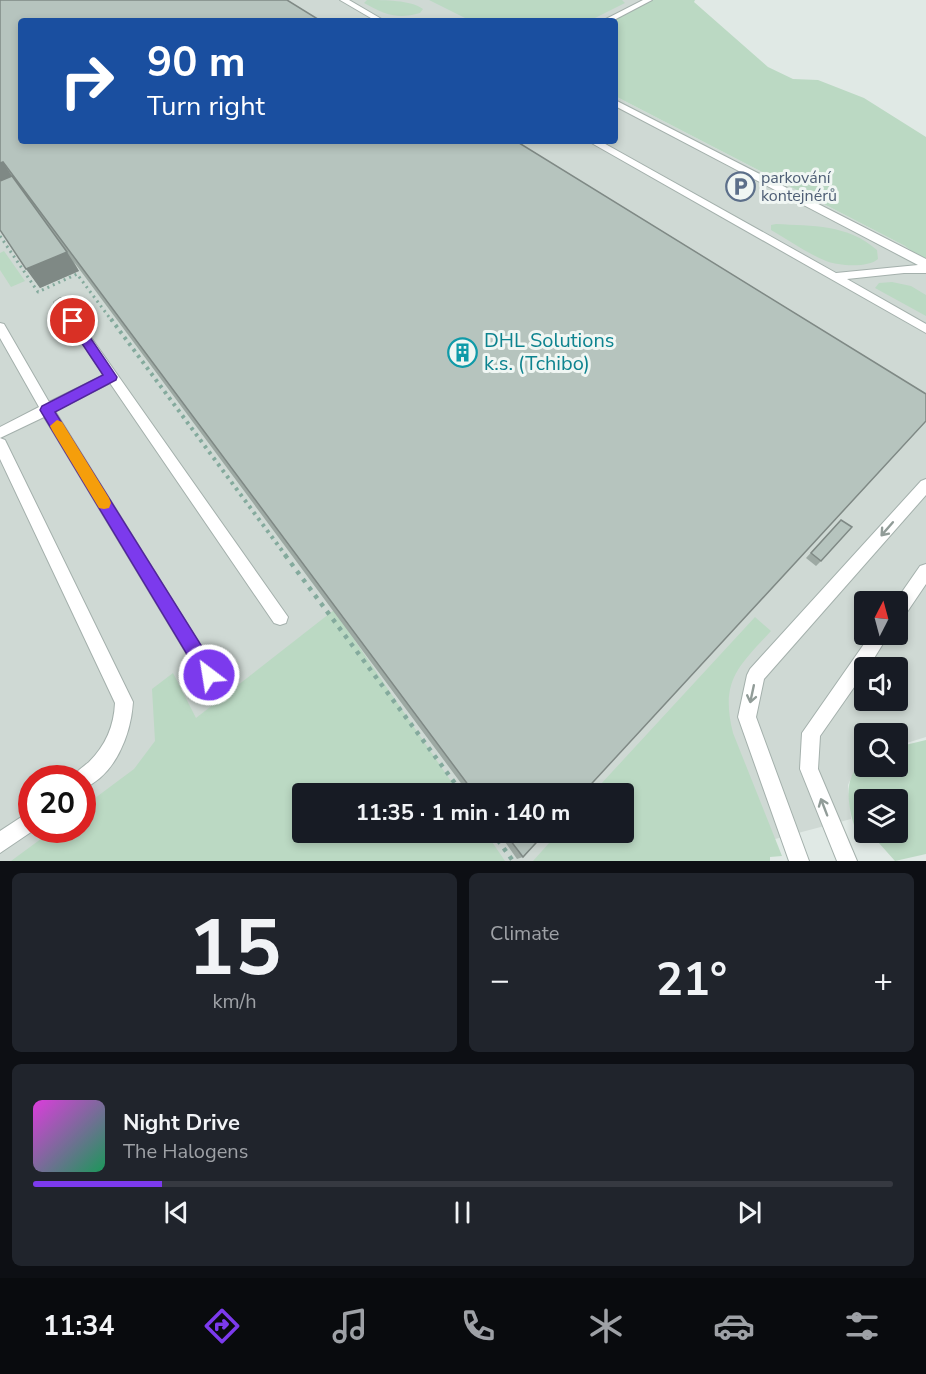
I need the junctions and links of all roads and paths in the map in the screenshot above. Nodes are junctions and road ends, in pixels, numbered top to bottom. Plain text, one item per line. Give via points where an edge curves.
1 (344, 0) edge
2 (644, 1) edge
3 (376, 18) edge
4 (612, 18) edge
5 (618, 105) edge
6 (598, 144) edge
7 (0, 236) edge
8 (926, 269) edge
9 (834, 277) junction
10 (60, 302) dead end
11 (0, 327) edge
12 (926, 329) edge
13 (111, 377) junction
14 (47, 410) junction
15 (0, 434) edge
16 (0, 444) edge
17 (926, 485) edge
18 (926, 571) edge
19 (908, 596) edge
20 (280, 617) dead end
21 (873, 645) edge
22 (209, 675) dead end
23 (96, 770) edge
24 (455, 783) edge
25 (18, 830) edge
26 (0, 843) edge
27 (500, 843) edge
28 (513, 861) edge
29 (799, 861) edge
30 (847, 861) edge

1 - 3 lane
2 - 4 lane
5 - 8 lane via 922,262
6 - 9 lane
7 - 24 path via 38,292 77,274
8 - 9 lane
9 - 12 lane
10 - 13 lane
11 - 14 lane
13 - 14 lane
13 - 20 lane
14 - 15 lane
14 - 22 lane
16 - 23 lane via 124,702 118,737
17 -> 29 lane via 756,675 747,717
18 - 19 lane
30 -> 21 lane via 809,769 811,733
25 - 26 lane
27 - 28 path

